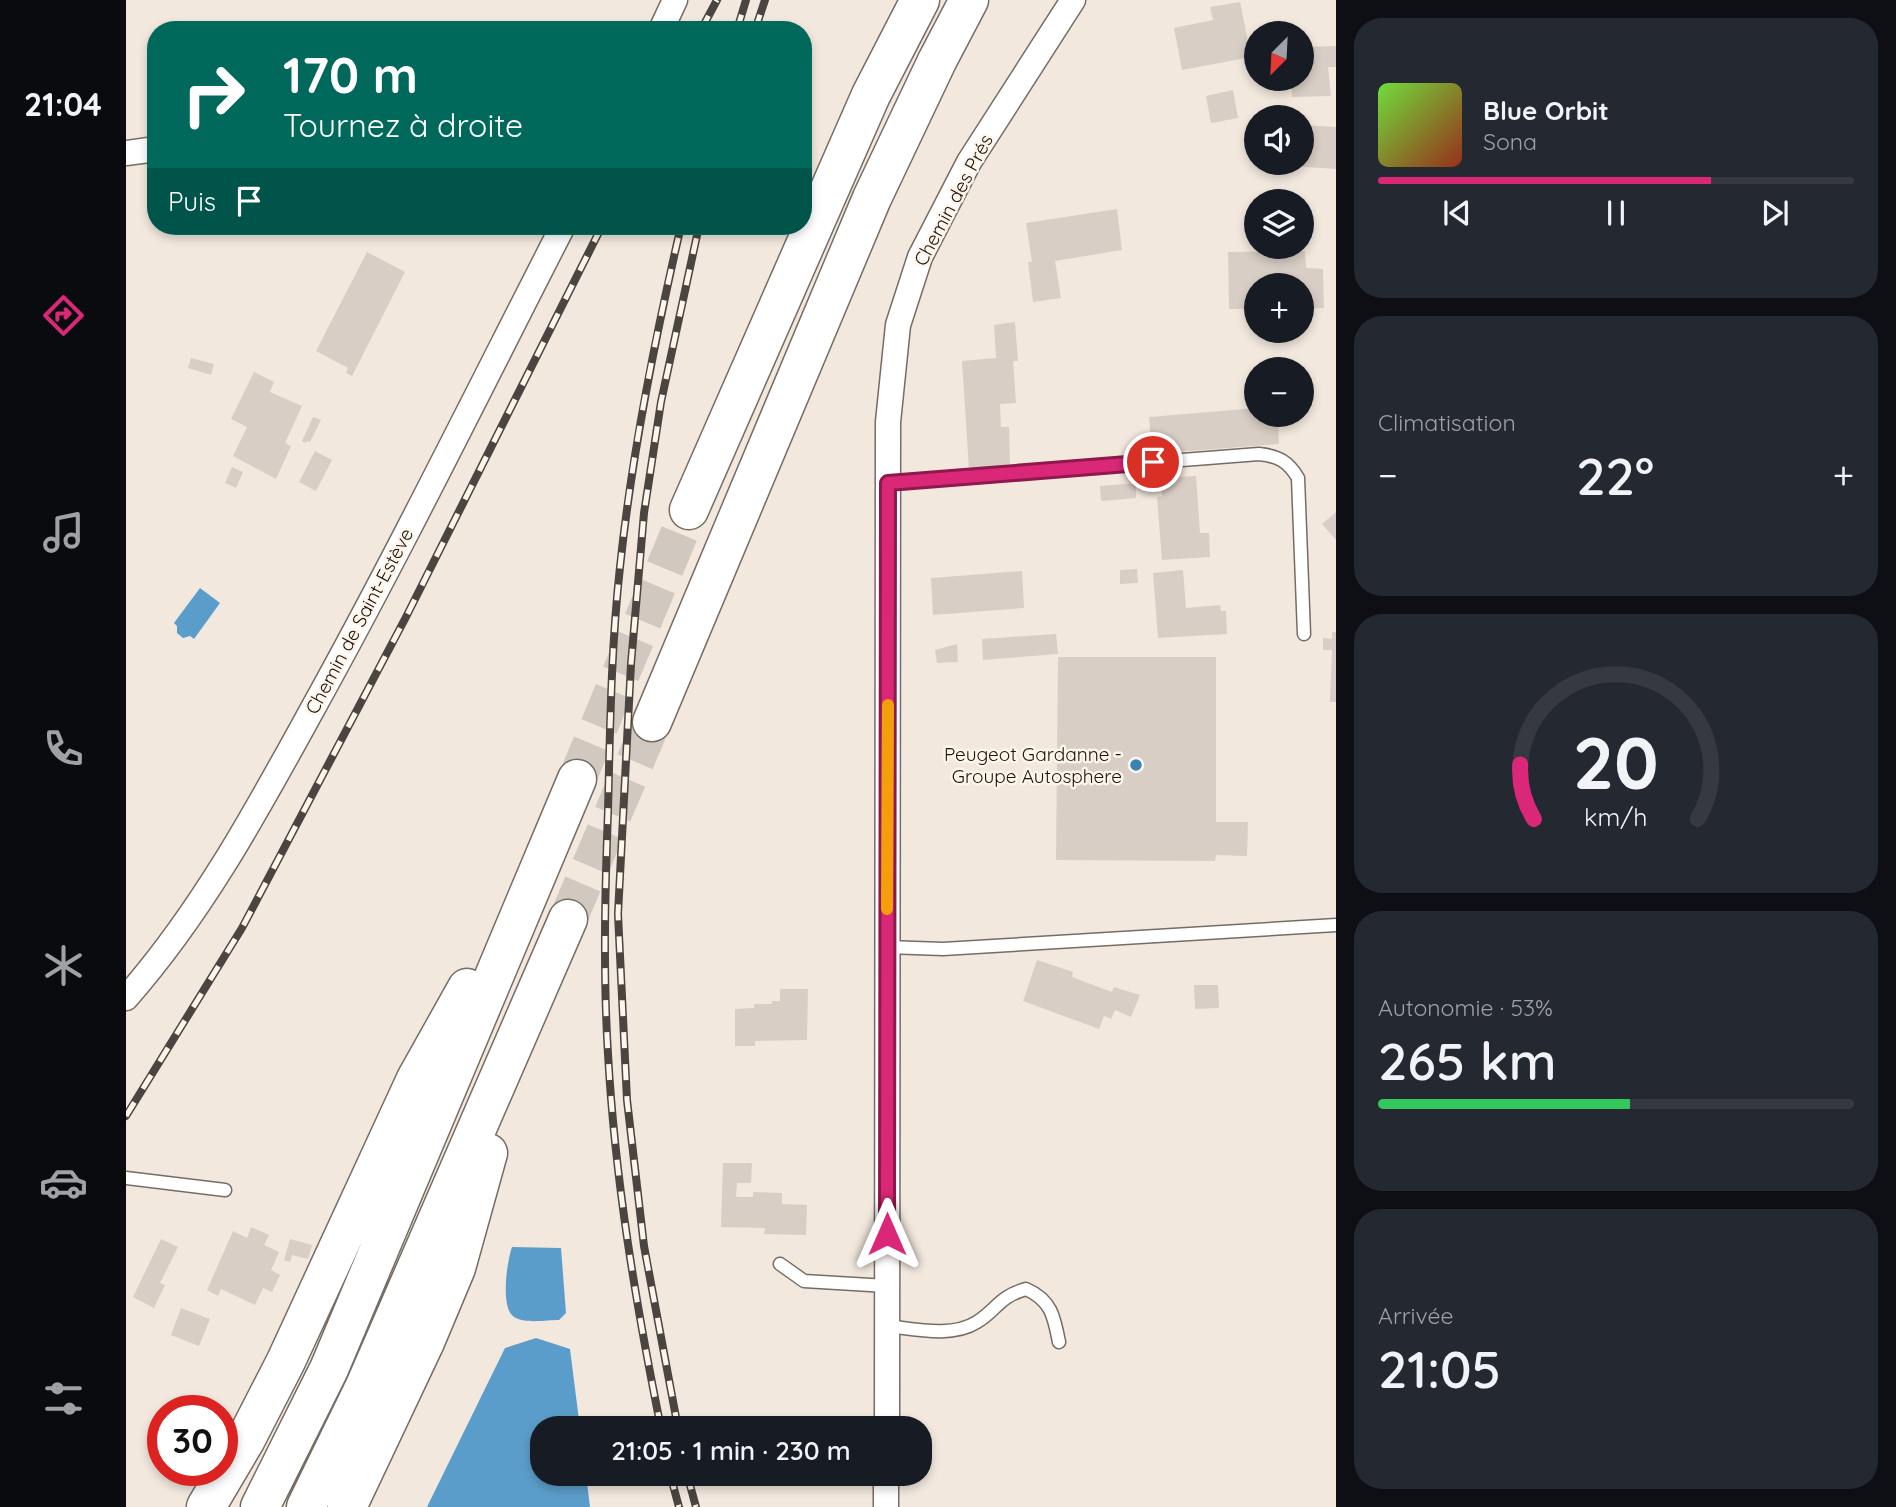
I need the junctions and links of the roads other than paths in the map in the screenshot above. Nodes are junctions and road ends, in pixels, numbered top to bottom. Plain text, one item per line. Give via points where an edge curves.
1 (675, 0) edge
2 (920, 0) edge
3 (969, 0) edge
4 (1073, 0) edge
5 (665, 21) edge
6 (147, 150) edge
7 (126, 153) edge
8 (812, 230) edge
9 (557, 235) edge
10 (810, 235) edge
11 (888, 483) junction
12 (689, 510) tunnel mouth
13 (1304, 634) dead end
14 (652, 722) tunnel mouth
15 (577, 779) tunnel mouth
16 (554, 834) junction
17 (568, 919) tunnel mouth
18 (1336, 925) edge
19 (887, 947) junction
20 (126, 998) edge
21 (522, 1026) junction
22 (126, 1178) edge
23 (225, 1189) dead end
24 (780, 1264) dead end
25 (887, 1286) junction
26 (887, 1326) junction
27 (1059, 1342) dead end
28 (887, 1416) edge
29 (887, 1486) edge
30 (206, 1507) edge
31 (260, 1507) edge
32 (306, 1507) edge
33 (347, 1507) edge
34 (886, 1507) edge

1 - 5 street
2 - 8 highway via 871,95
3 - 14 highway via 872,198
4 - 11 street, Chemin des Prés via 969,162 920,257 898,325 888,422
6 - 7 street
9 - 20 street, Chemin de Saint-Estève via 379,588 287,755 187,922
10 - 12 highway
11 - 13 lane via 1276,456 1291,466 1298,478
11 - 19 street, Chemin des Prés
15 - 16 highway
16 - 30 highway via 416,1079 286,1361
16 - 31 highway via 329,1369
17 - 21 highway
18 - 19 lane via 943,949
19 - 25 street, Chemin des Prés
21 - 32 highway via 365,1386
21 - 33 highway via 456,1268
22 - 23 lane
24 - 25 lane via 804,1281
25 - 26 street, Chemin des Prés
26 - 27 lane via 963,1329 1008,1295 1026,1289 1041,1296 1054,1319
26 - 28 street, Chemin des Prés
29 - 34 street

